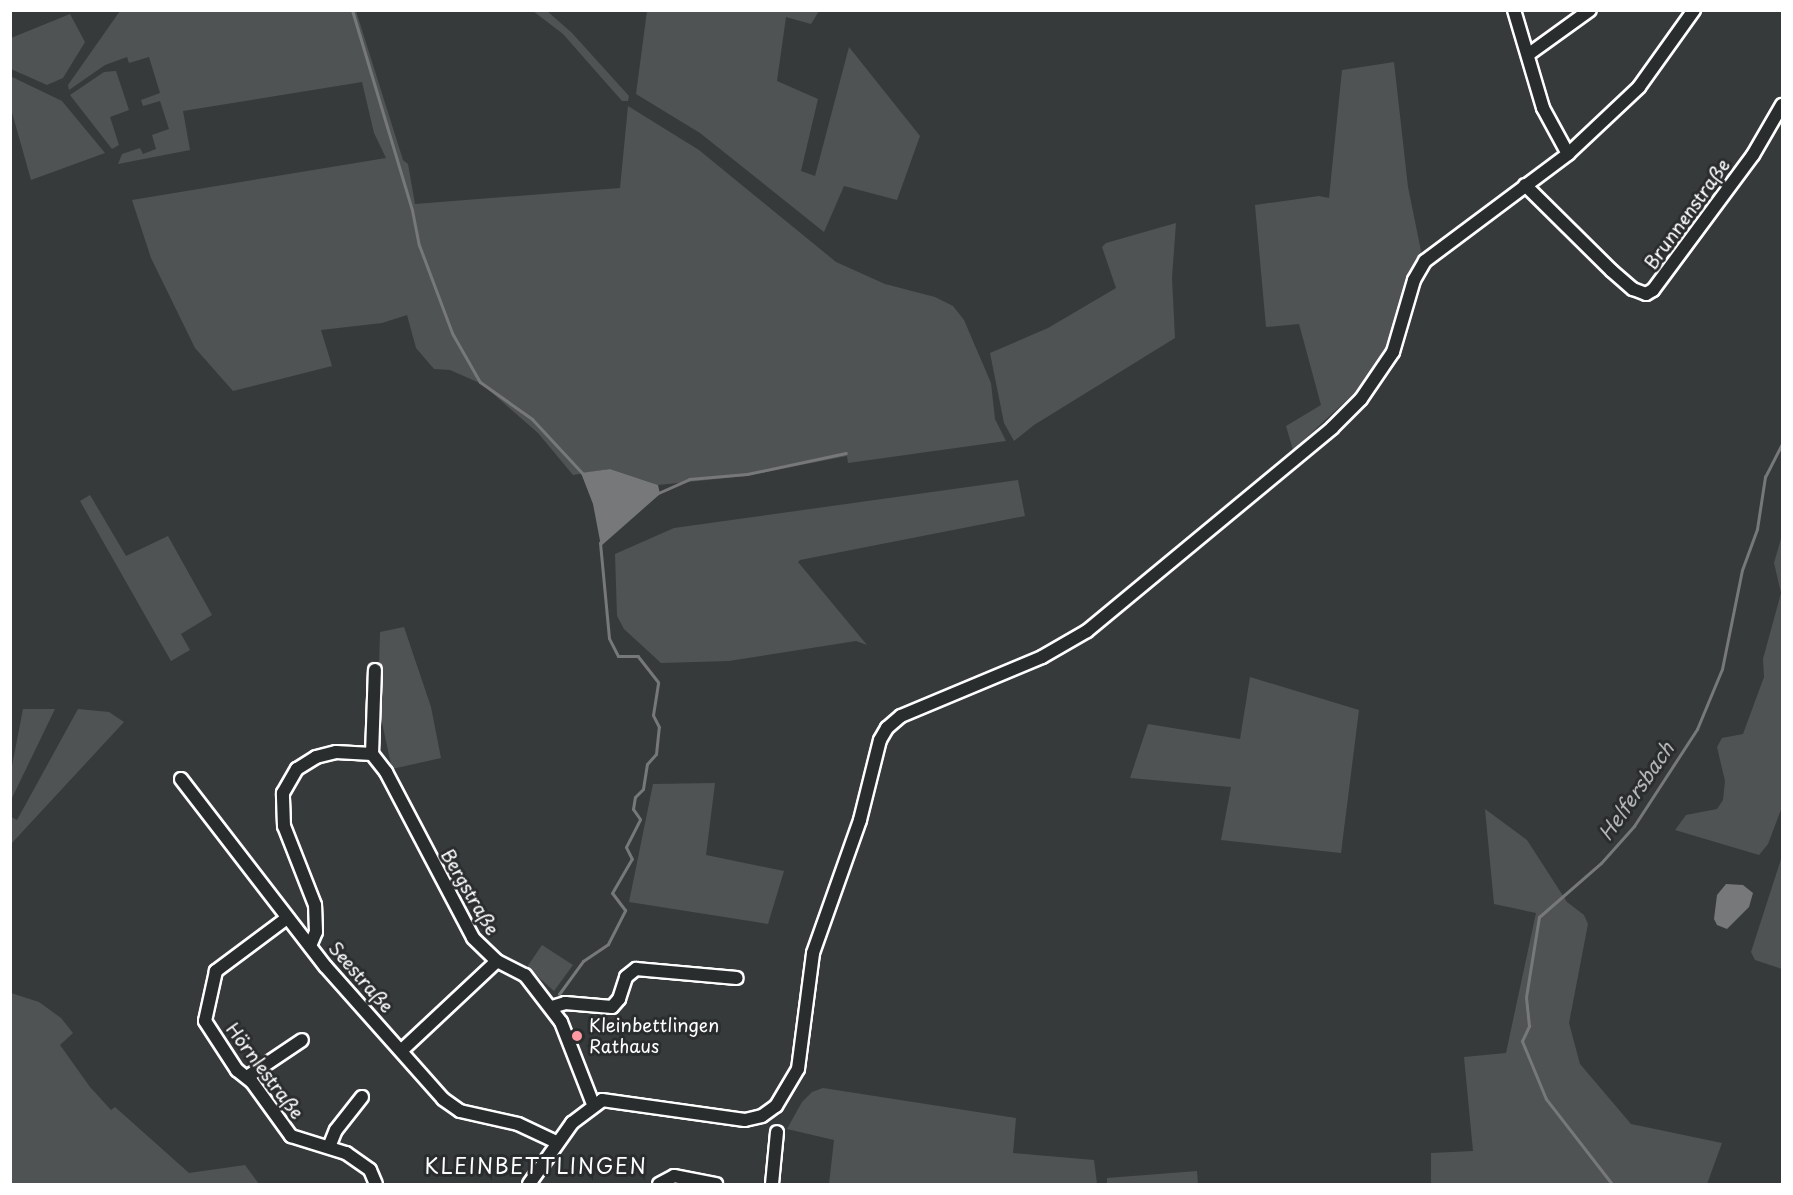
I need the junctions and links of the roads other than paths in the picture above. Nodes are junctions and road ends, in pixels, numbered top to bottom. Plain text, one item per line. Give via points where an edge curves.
1 (1514, 10) edge
2 (1590, 10) edge
3 (1694, 10) edge
4 (1529, 54) junction
5 (1782, 105) edge
6 (1568, 153) junction
7 (1525, 185) junction
8 (375, 670) dead end
9 (372, 754) junction
10 (181, 778) dead end
11 (287, 918) junction
12 (316, 920) junction
13 (297, 931) junction
14 (310, 946) junction
15 (497, 961) junction
16 (737, 978) dead end
17 (552, 1007) junction
18 (302, 1040) dead end
19 (402, 1050) junction
20 (247, 1077) junction
21 (362, 1097) dead end
22 (593, 1104) junction
23 (777, 1132) dead end
24 (556, 1142) junction
25 (329, 1147) junction
26 (376, 1185) edge
27 (529, 1185) edge
28 (659, 1185) edge
29 (716, 1185) edge
30 (772, 1185) edge

1 - 4 street
2 - 4 street
3 - 6 street via 1639,87
4 - 6 street via 1543,108
5 - 7 street, Brunnenstraße via 1753,155 1653,290 1646,294 1633,289 1612,271
6 - 7 street
7 - 22 street via 1473,222 1418,270 1393,352 1361,399 1332,428 1087,631 1042,657 902,716 888,728 880,740 860,820 816,943 801,1050 790,1088 777,1106 754,1120 614,1101
8 - 9 street
9 - 12 street via 336,752 316,757 297,769 284,793 284,826 313,899
9 - 15 street, Bergstraße via 386,772 462,920 486,953
10 - 11 street, Seestraße
11 - 13 street, Seestraße
11 - 20 street, Hörnlestraße via 216,971 205,1014 233,1066
12 - 13 street
12 - 14 street
13 - 14 street, Seestraße
14 - 19 street, Seestraße
15 - 17 street, Bergstraße via 525,975
15 - 19 street
16 - 17 street via 636,969 626,977 612,1007 565,1003
17 - 22 street, Bergstraße via 569,1035
18 - 20 street
19 - 24 street, Seestraße via 451,1106 468,1114 530,1128
20 - 25 street, Hörnlestraße via 291,1136 311,1145
21 - 25 street via 336,1130
22 - 24 street
23 - 30 street
24 - 27 street
25 - 26 street, Hörnlestraße via 346,1153 370,1170
28 - 29 street via 674,1176

